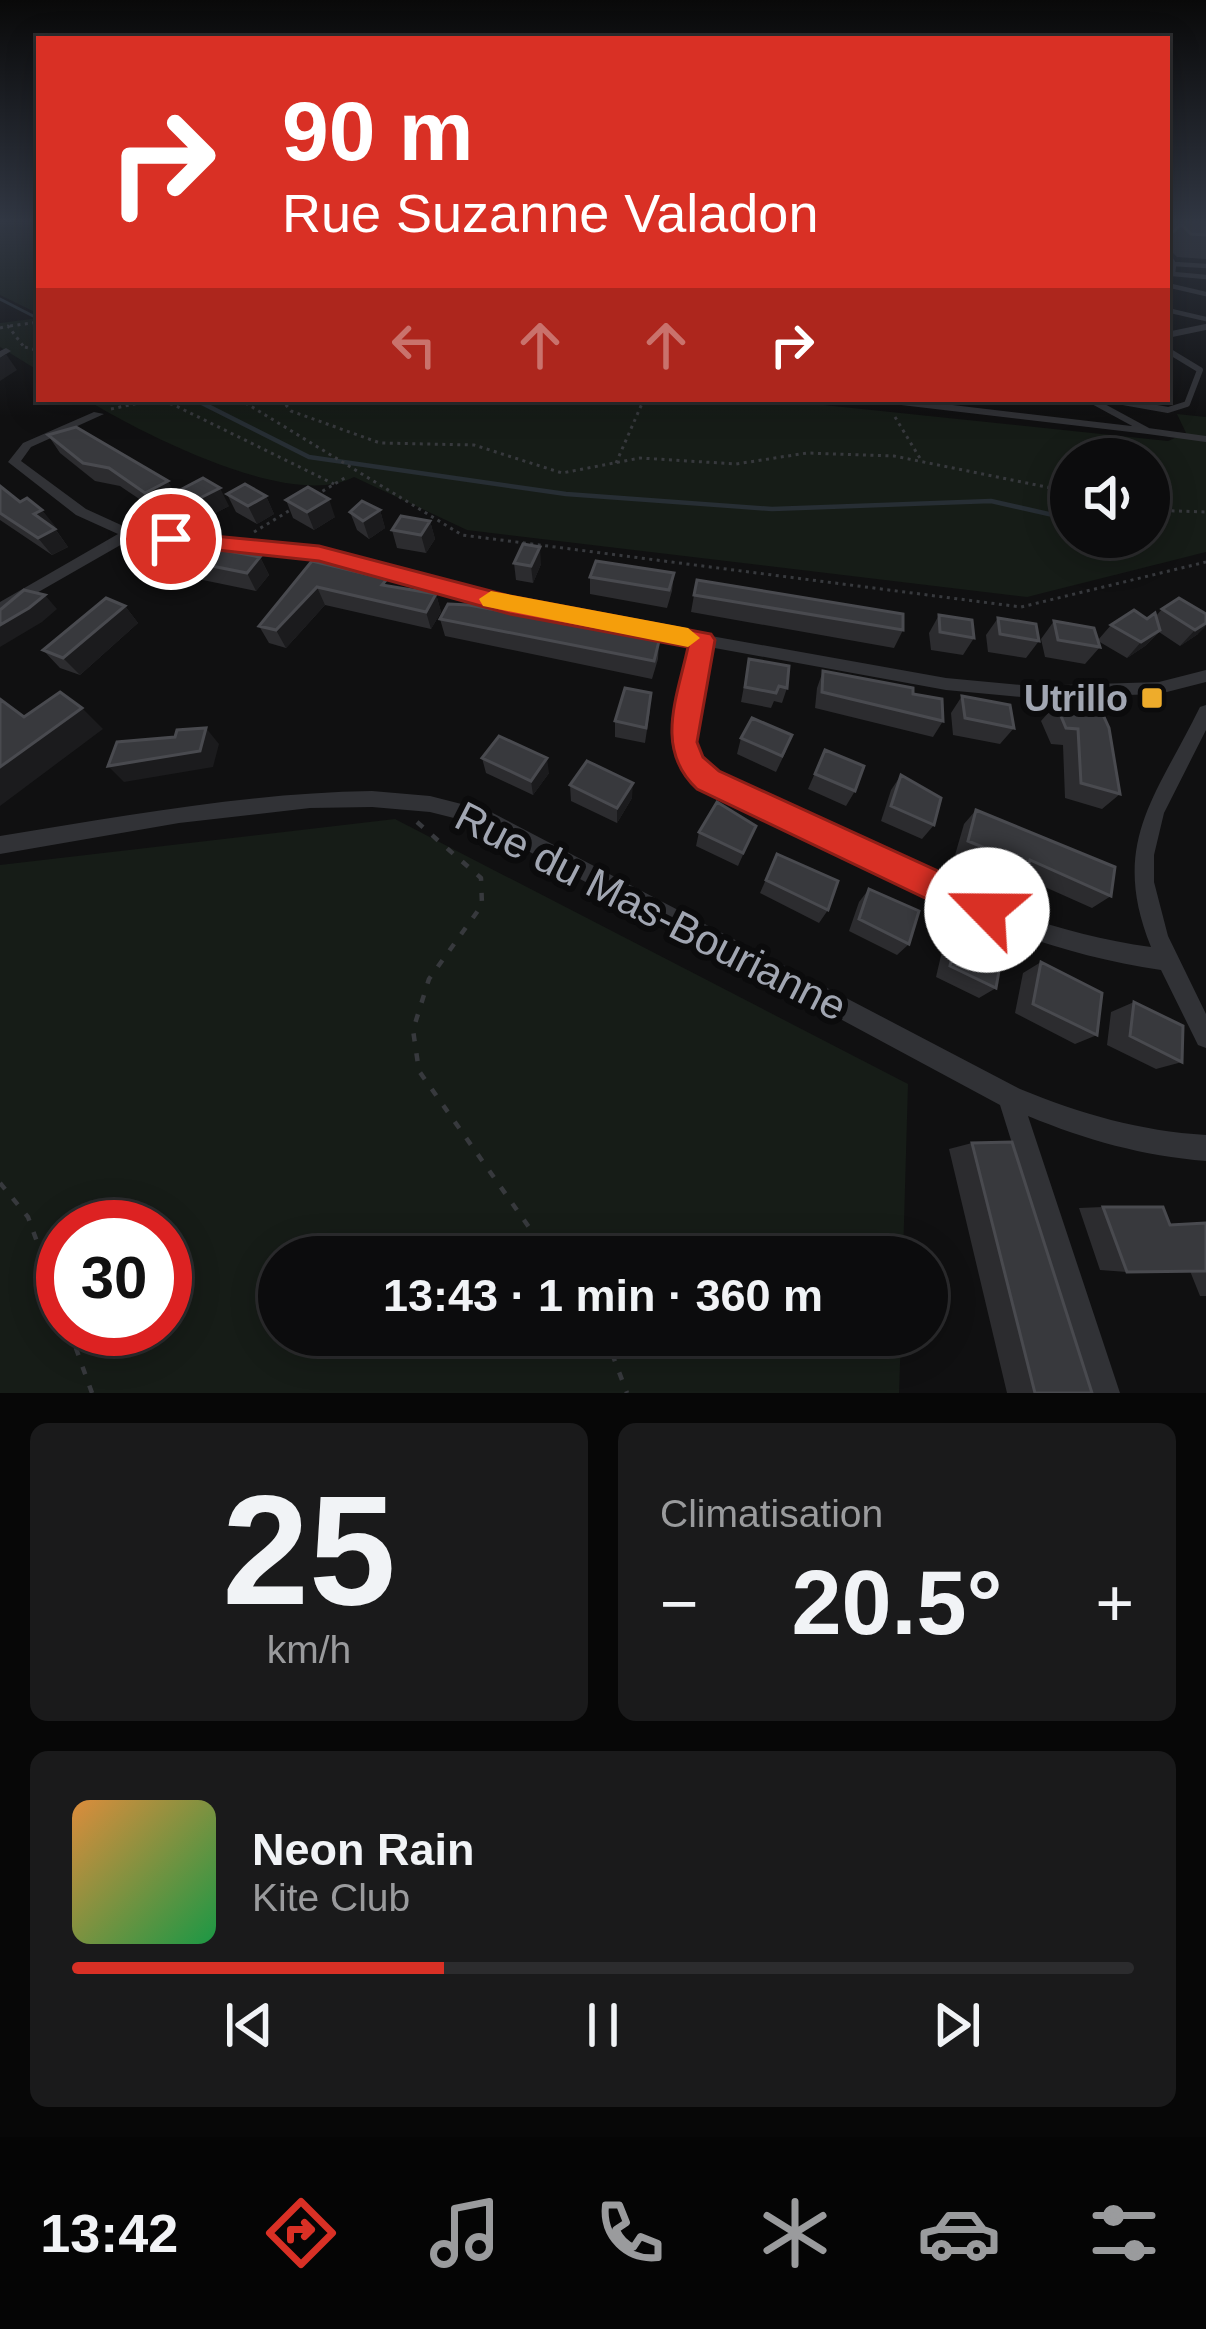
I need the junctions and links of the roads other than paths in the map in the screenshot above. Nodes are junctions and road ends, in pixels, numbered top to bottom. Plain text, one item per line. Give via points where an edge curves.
1 (1171, 286) edge
2 (1206, 294) edge
3 (1170, 311) edge
4 (1206, 323) edge
5 (1170, 334) edge
6 (1170, 351) edge
7 (1203, 367) edge
8 (919, 402) edge
9 (1089, 402) edge
10 (1092, 402) edge
11 (1123, 402) edge
12 (98, 414) road end
13 (1072, 422) junction
14 (1148, 431) junction
15 (1206, 439) edge
16 (129, 535) junction
17 (0, 609) edge
18 (702, 640) junction
19 (1206, 676) edge
20 (1206, 712) edge
21 (0, 844) edge
22 (1166, 960) junction
23 (1206, 1037) edge
24 (1009, 1096) junction
25 (1206, 1148) edge
26 (1105, 1393) edge

1 - 2 lane
3 - 4 lane
4 - 5 lane
6 - 7 lane
7 - 11 lane via 1187,404 1168,410
8 - 13 lane
9 - 13 lane
10 - 14 lane
12 - 16 street via 27,445 14,462 81,512
13 - 14 lane
14 - 15 lane
16 - 17 street
16 - 18 street via 319,554 510,605
18 - 19 street via 1032,692 1159,688
18 - 22 street via 683,742 708,780 1025,927 1101,952
20 - 22 street via 1148,829 1144,886
21 - 24 street, Rue du Mas-Bourianne via 331,797 407,799 482,817
22 - 23 street
24 - 25 street, Rue du Mas-Bourianne via 1153,1147
24 - 26 street

